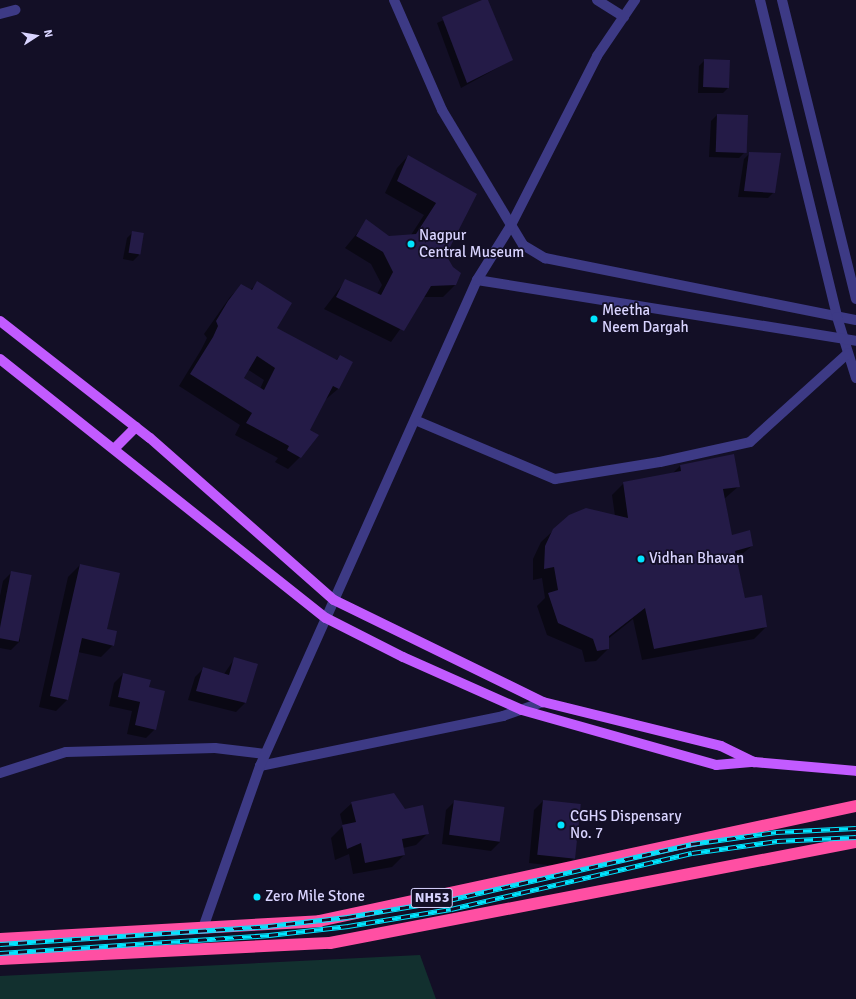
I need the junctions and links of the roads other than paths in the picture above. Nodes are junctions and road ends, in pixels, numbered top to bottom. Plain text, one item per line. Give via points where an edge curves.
1 (394, 0) edge
2 (597, 0) edge
3 (635, 0) edge
4 (760, 0) edge
5 (782, 0) edge
6 (15, 10) dead end
7 (0, 14) edge
8 (624, 17) junction
9 (510, 227) junction
10 (478, 280) junction
11 (856, 299) edge
12 (837, 317) junction
13 (856, 320) edge
14 (0, 321) edge
15 (844, 338) junction
16 (856, 341) edge
17 (848, 353) junction
18 (0, 359) edge
19 (856, 378) edge
20 (415, 420) junction
21 (136, 427) junction
22 (114, 449) junction
23 (334, 600) junction
24 (326, 618) junction
25 (543, 702) junction
26 (522, 710) junction
27 (265, 754) junction
28 (754, 762) junction
29 (260, 766) junction
30 (856, 771) edge
31 (0, 772) edge
32 (856, 798) edge
33 (843, 806) junction
34 (856, 806) edge
35 (856, 842) edge
36 (203, 928) junction
37 (0, 940) edge
38 (0, 959) edge

1 - 9 street via 442,110 497,199
2 - 8 street
3 - 8 street
4 - 12 street
5 - 11 street
6 - 7 street
8 - 9 street via 574,98
9 - 10 street
9 - 12 street via 523,245 545,258
10 - 15 street
10 - 20 street
12 - 13 street
12 - 15 street
14 - 21 main road
15 - 16 street
15 - 17 street
17 - 19 street
17 - 20 street via 750,442 660,462 556,479
18 - 22 main road
20 - 23 street
21 - 22 main road
21 - 23 main road
22 - 24 main road
23 - 24 street
23 - 25 main road
24 - 26 main road
24 - 27 street
25 - 26 street
25 - 28 main road via 721,746
26 - 28 main road via 716,765
26 - 29 street
27 - 29 street
27 - 31 street via 215,748 66,752
28 - 30 main road
29 - 36 street
32 - 33 highway
33 - 34 highway, NH53
33 - 36 highway, NH53 via 319,921
35 - 38 highway, NH53 via 330,942
36 - 37 highway, NH53

